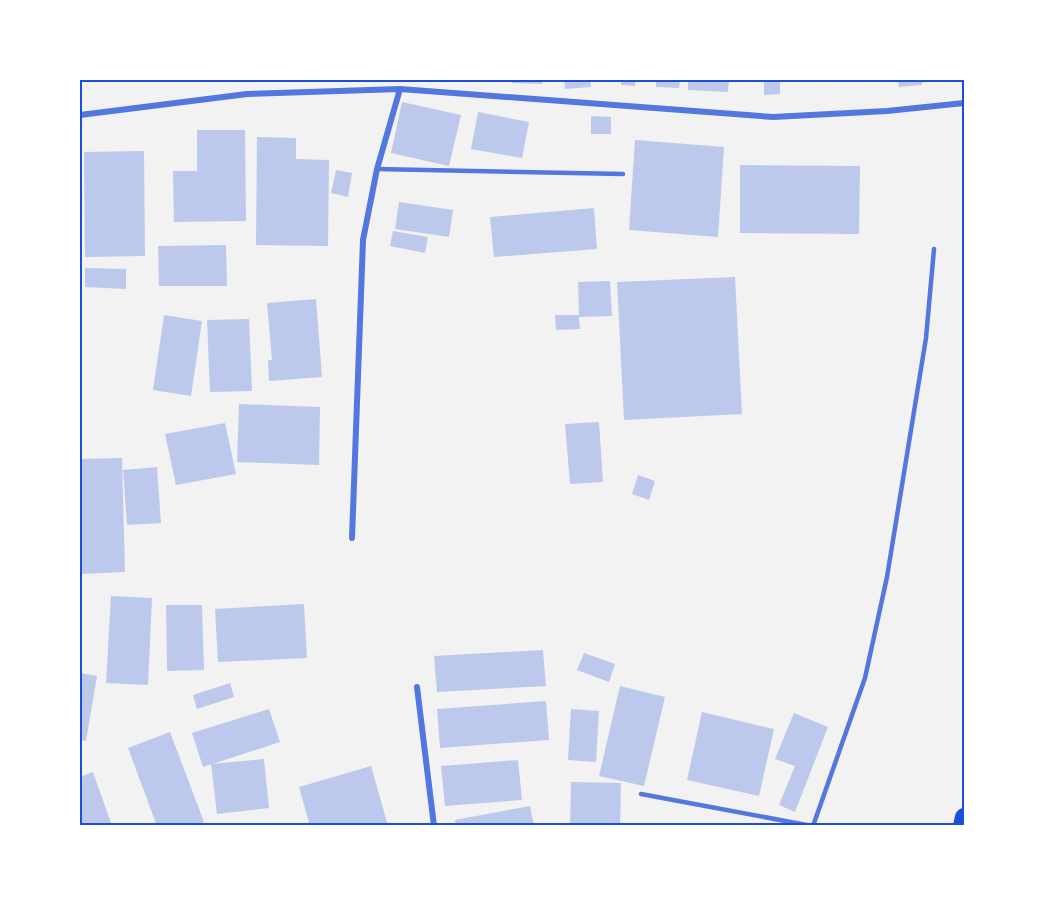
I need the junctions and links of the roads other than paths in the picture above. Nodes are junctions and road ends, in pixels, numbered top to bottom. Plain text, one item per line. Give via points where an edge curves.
1 (399, 89) junction
2 (964, 103) edge
3 (80, 115) edge
4 (376, 169) junction
5 (623, 174) dead end
6 (934, 249) dead end
7 (351, 538) dead end
8 (417, 687) dead end
9 (641, 795) dead end
10 (964, 817) edge
11 (434, 825) edge
12 (813, 825) edge
13 (962, 825) edge

1 - 2 street via 773,117
1 - 3 street via 247,94
1 - 4 street
4 - 5 lane
4 - 7 street via 363,240
6 - 12 lane via 926,338 887,577 865,678
8 - 11 street
9 - 12 lane
10 - 13 highway

